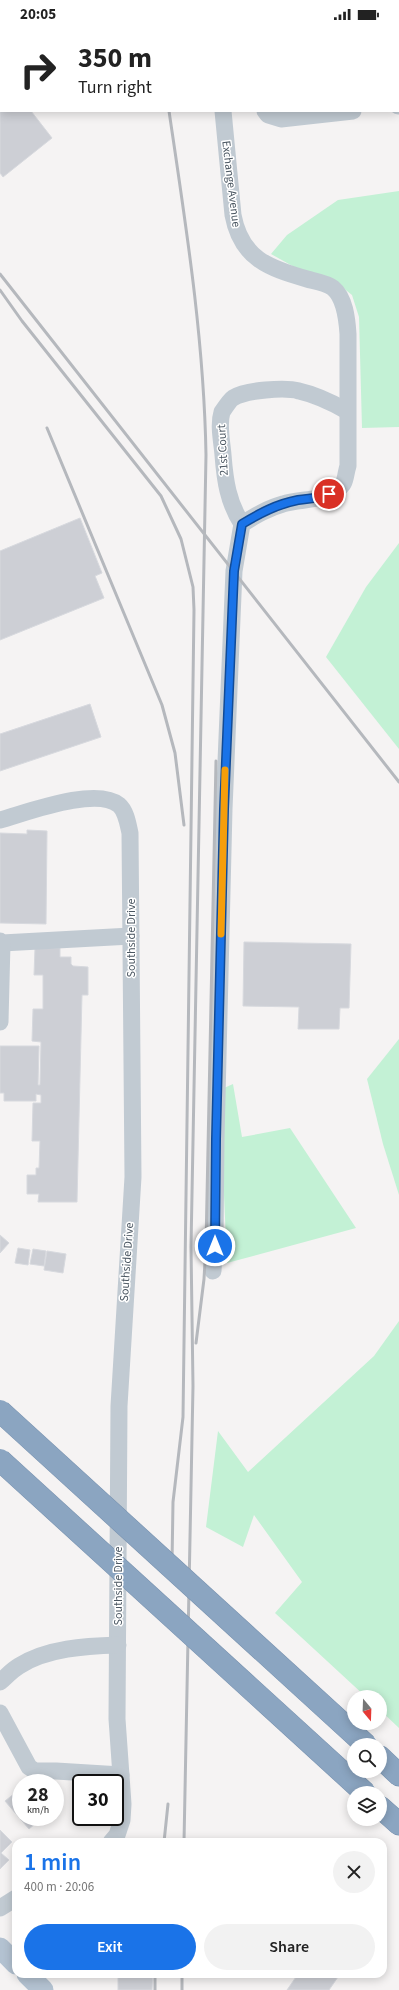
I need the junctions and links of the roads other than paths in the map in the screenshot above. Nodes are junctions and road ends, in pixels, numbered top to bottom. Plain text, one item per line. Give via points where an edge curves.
1 (223, 112) edge
2 (266, 112) edge
3 (344, 112) edge
4 (347, 411) junction
5 (242, 524) junction
6 (231, 628) junction
7 (216, 761) dead end
8 (0, 820) edge
9 (131, 936) junction
10 (1, 942) edge
11 (0, 1022) edge
12 (213, 1270) dead end
13 (0, 1411) edge
14 (0, 1460) edge
15 (118, 1645) junction
16 (0, 1682) edge
17 (0, 1713) edge
18 (358, 1738) edge
19 (387, 1764) edge
20 (105, 1774) edge
21 (121, 1774) edge
22 (399, 1775) edge
23 (357, 1786) edge
24 (387, 1813) edge
25 (399, 1824) edge
26 (120, 1826) edge
27 (114, 1838) edge
28 (12, 1900) edge
29 (0, 1908) edge
30 (0, 1948) edge
31 (12, 1960) edge
32 (30, 1978) edge
33 (43, 1990) edge

1 - 4 street, Exchange Avenue via 233,215 236,231 244,246 270,267 333,288 342,301 347,317 348,334
2 - 3 street via 281,119
4 - 5 street via 348,466 343,483 336,491 321,498 298,500 267,509
4 - 5 street, 21st Court via 323,398 298,390 248,393 233,398 222,412 221,428 227,494
5 - 6 street via 234,571
6 - 7 street via 218,723
6 - 12 street via 224,809 216,1238
8 - 9 street, Southside Drive via 88,798 104,799 119,805 127,819 130,833
9 - 10 street
9 - 15 street, Southside Drive via 133,1177 119,1406
10 - 11 street
13 - 18 highway, bridge
14 - 23 highway, bridge
15 - 16 street via 84,1646 44,1655 19,1666
15 - 21 street, Southside Drive via 117,1719
17 - 20 street via 29,1767 35,1771
19 - 22 highway
24 - 25 highway
26 - 27 street, Southside Drive
28 - 29 street
30 - 31 main road
32 - 33 main road

